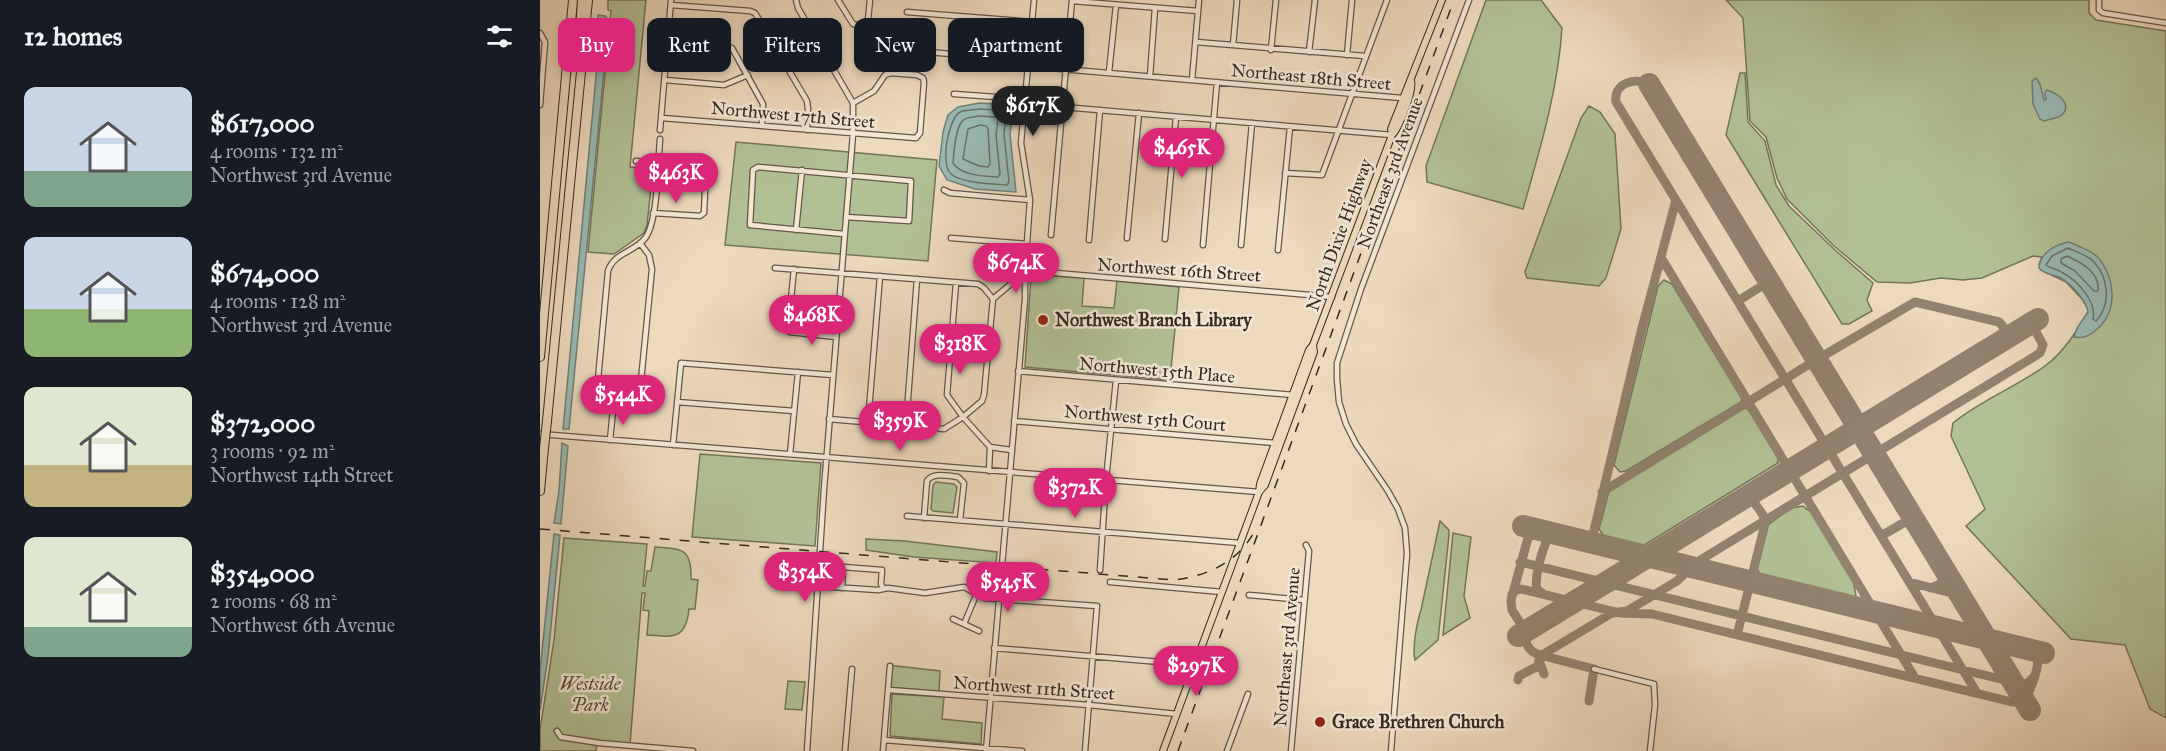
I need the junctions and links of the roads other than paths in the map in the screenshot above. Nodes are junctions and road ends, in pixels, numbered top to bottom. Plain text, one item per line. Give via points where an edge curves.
1 (582, 0) edge
2 (588, 0) edge
3 (795, 0) edge
4 (838, 0) edge
5 (870, 0) edge
6 (1034, 0) edge
7 (1072, 0) edge
8 (1199, 0) edge
9 (1237, 0) edge
10 (1276, 0) edge
11 (1315, 0) edge
12 (1352, 0) edge
13 (1387, 0) edge
14 (1441, 0) edge
15 (1469, 0) edge
16 (2099, 0) edge
17 (569, 1) edge
18 (671, 2) edge
19 (1116, 5) junction
20 (1155, 8) junction
21 (1198, 11) junction
22 (907, 12) dead end
23 (670, 18) edge
24 (868, 18) edge
25 (982, 18) edge
26 (1032, 18) edge
27 (1070, 18) edge
28 (2166, 23) edge
29 (854, 24) edge
30 (540, 33) edge
31 (1196, 42) junction
32 (1233, 45) junction
33 (731, 48) edge
34 (1271, 50) junction
35 (1309, 52) junction
36 (1347, 56) junction
37 (1365, 56) junction
38 (1084, 70) edge
39 (666, 72) edge
40 (1027, 72) edge
41 (1066, 72) edge
42 (1109, 72) junction
43 (748, 75) junction
44 (1150, 76) junction
45 (665, 80) junction
46 (1192, 80) junction
47 (1411, 81) junction
48 (1217, 82) junction
49 (954, 94) dead end
50 (1352, 94) junction
51 (1402, 98) junction
52 (1025, 99) junction
53 (853, 103) junction
54 (540, 105) edge
55 (1063, 106) junction
56 (1100, 110) junction
57 (1138, 113) junction
58 (1176, 117) junction
59 (662, 118) junction
60 (1214, 120) junction
61 (1252, 123) junction
62 (762, 126) junction
63 (1290, 127) junction
64 (660, 130) dead end
65 (807, 130) junction
66 (1338, 130) junction
67 (853, 134) junction
68 (1392, 135) junction
69 (660, 139) dead end
70 (636, 161) dead end
71 (657, 163) junction
72 (802, 171) junction
73 (1285, 173) junction
74 (849, 175) junction
75 (944, 190) dead end
76 (1030, 200) junction
77 (653, 213) junction
78 (846, 217) junction
79 (796, 230) junction
80 (844, 234) junction
81 (1051, 235) dead end
82 (951, 238) dead end
83 (1127, 238) dead end
84 (1165, 239) dead end
85 (1089, 240) dead end
86 (640, 243) junction
87 (1027, 244) junction
88 (1203, 245) dead end
89 (1241, 245) dead end
90 (1278, 250) dead end
91 (775, 268) dead end
92 (794, 269) junction
93 (1025, 272) junction
94 (842, 273) junction
95 (880, 276) junction
96 (916, 279) junction
97 (956, 283) junction
98 (1011, 284) junction
99 (1025, 287) junction
100 (1332, 297) junction
101 (993, 299) junction
102 (540, 304) edge
103 (836, 337) junction
104 (1313, 345) junction
105 (540, 357) edge
106 (1018, 371) junction
107 (798, 372) junction
108 (833, 375) junction
109 (1116, 380) junction
110 (1293, 395) junction
111 (677, 402) junction
112 (613, 410) junction
113 (794, 411) junction
114 (963, 417) junction
115 (829, 419) junction
116 (544, 421) junction
117 (1014, 421) junction
118 (868, 422) junction
119 (906, 425) junction
120 (1110, 429) junction
121 (540, 434) edge
122 (610, 440) junction
123 (1275, 442) junction
124 (542, 445) edge
125 (673, 445) junction
126 (990, 447) junction
127 (1011, 450) junction
128 (790, 454) junction
129 (826, 457) junction
130 (989, 471) junction
131 (1010, 472) junction
132 (1106, 480) junction
133 (540, 491) edge
134 (1259, 492) junction
135 (907, 516) dead end
136 (924, 518) junction
137 (960, 520) junction
138 (1004, 524) junction
139 (1102, 533) junction
140 (1240, 543) junction
141 (1306, 545) dead end
142 (1100, 570) dead end
143 (1110, 582) dead end
144 (818, 586) junction
145 (842, 588) junction
146 (883, 588) junction
147 (1222, 592) junction
148 (977, 593) junction
149 (1249, 595) dead end
150 (998, 598) junction
151 (1304, 600) junction
152 (952, 619) dead end
153 (964, 624) junction
154 (979, 631) dead end
155 (994, 648) junction
156 (1093, 656) junction
157 (1195, 665) junction
158 (890, 666) dead end
159 (852, 669) dead end
160 (1594, 669) dead end
161 (889, 690) junction
162 (1248, 694) dead end
163 (990, 698) junction
164 (1089, 705) junction
165 (1177, 714) junction
166 (557, 731) dead end
167 (884, 740) junction
168 (599, 743) junction
169 (656, 749) edge
170 (986, 750) edge
171 (598, 751) edge
172 (693, 751) edge
173 (807, 751) edge
174 (845, 751) edge
175 (883, 751) edge
176 (1022, 751) edge
177 (1085, 751) edge
178 (1163, 751) edge
179 (1227, 751) edge
180 (1291, 751) edge
181 (1391, 751) edge
182 (1650, 751) edge

1 - 116 highway
2 - 116 highway
3 - 53 street
4 - 29 street
5 - 24 street
6 - 26 street
7 - 19 street
7 - 27 street
8 - 21 street
9 - 32 street
10 - 34 street
11 - 35 street
12 - 36 street
13 - 37 street
14 - 47 main road, North Dixie Highway
15 - 181 street, Northeast 3rd Avenue via 1338,357 1336,379 1346,424 1388,491 1404,528 1407,554
16 - 28 street via 2103,13
17 - 102 highway
17 - 105 highway
18 - 23 street
18 - 65 street via 755,13 807,101
19 - 20 street
19 - 42 street
20 - 21 street
20 - 44 street
21 - 31 street
22 - 25 street
30 - 54 street via 545,42
31 - 32 street
31 - 46 street
32 - 34 street
33 - 43 street
34 - 35 street
35 - 36 street
36 - 37 street
37 - 50 street
38 - 42 street, Northeast 18th Street
39 - 45 street
40 - 52 street
41 - 55 street
42 - 44 street, Northeast 18th Street
43 - 45 street via 724,86
43 - 62 street via 763,104
44 - 46 street, Northeast 18th Street
45 - 59 street
46 - 48 street, Northeast 18th Street
47 - 51 main road, North Dixie Highway
47 - 68 main road, North Dixie Highway via 1413,87
48 - 50 street, Northeast 18th Street
48 - 60 street
49 - 52 street
50 - 51 street, Northeast 18th Street
50 - 66 street
51 - 68 main road, North Dixie Highway
52 - 76 street via 1021,143
53 - 67 street
53 - 67 street, Northwest 17th Street via 874,91 885,75 923,78 920,133 916,138
55 - 56 street
55 - 81 street
56 - 57 street
56 - 85 street
57 - 58 street
57 - 83 street
58 - 60 street
58 - 84 street
59 - 62 street, Northwest 17th Street
59 - 64 street
60 - 61 street
60 - 88 street
61 - 63 street
61 - 89 street
62 - 65 street, Northwest 17th Street
63 - 66 street
63 - 73 street
65 - 67 street, Northwest 17th Street
66 - 68 street
66 - 73 street via 1322,175
67 - 74 street
68 - 100 main road, North Dixie Highway
69 - 71 street
70 - 71 street
71 - 77 street
71 - 77 street via 706,168 704,213
72 - 74 street
72 - 79 street
72 - 79 street via 755,167 753,170 750,225
73 - 90 street
74 - 78 street
74 - 78 street via 911,181 909,221
75 - 76 street
76 - 87 street
77 - 86 street via 651,227
78 - 80 street
79 - 80 street
80 - 94 street
82 - 87 street
86 - 112 street via 649,255 652,269 639,401 633,410
86 - 112 street via 616,258 608,271 596,401 599,406
87 - 93 street
91 - 92 street
92 - 94 street
92 - 103 street via 790,332
93 - 98 street
93 - 99 street
93 - 100 street, Northwest 16th Street
94 - 95 street
94 - 103 street
95 - 96 street
95 - 118 street
96 - 97 street
96 - 119 street
97 - 101 street via 978,284
97 - 114 street via 947,395
98 - 99 street
98 - 101 street
99 - 106 street
100 - 104 main road, North Dixie Highway
101 - 114 street via 984,395
103 - 108 street
104 - 110 main road, North Dixie Highway
104 - 134 main road, North Dixie Highway via 1310,363 1265,485
106 - 109 street, Northwest 15th Place
106 - 117 street
107 - 108 street
107 - 111 street via 681,363
107 - 113 street
108 - 115 street
109 - 110 street, Northwest 15th Place
109 - 120 street
110 - 123 main road, North Dixie Highway
111 - 113 street
111 - 125 street
112 - 122 street
113 - 128 street
114 - 119 street via 944,429
114 - 126 street
115 - 118 street
115 - 129 street
116 - 124 highway, bridge
117 - 120 street, Northwest 15th Court
117 - 127 street
118 - 119 street
120 - 123 street, Northwest 15th Court
120 - 132 street
121 - 122 street
122 - 125 street
123 - 134 main road, North Dixie Highway
124 - 133 highway
125 - 128 street
126 - 127 street
126 - 130 street
127 - 131 street
128 - 129 street
129 - 130 street
129 - 144 street
130 - 131 street
131 - 132 street
131 - 138 street
132 - 134 street
132 - 139 street
134 - 140 main road, North Dixie Highway
135 - 136 street
136 - 137 street
136 - 137 street via 927,481 933,475 958,477 964,483
137 - 138 street
138 - 139 street
138 - 150 street
139 - 140 street
139 - 142 street
140 - 147 main road, North Dixie Highway
141 - 151 street, Northeast 3rd Avenue via 1309,551
143 - 147 street
144 - 145 street
144 - 173 street
145 - 146 street
145 - 146 street via 843,567 882,570
146 - 148 street via 925,593 964,587
147 - 157 main road, North Dixie Highway
148 - 150 street via 984,598
148 - 153 street
149 - 151 street
150 - 155 street
150 - 156 street via 1097,606
151 - 180 street, Northeast 3rd Avenue
152 - 153 street
153 - 154 street
155 - 156 street
155 - 163 street
156 - 157 street
156 - 164 street
157 - 165 main road, North Dixie Highway
158 - 161 street
159 - 174 street
160 - 182 street via 1654,684
161 - 163 street, Northwest 11th Street
161 - 167 street
162 - 179 street
163 - 164 street, Northwest 11th Street
163 - 170 street
164 - 165 street, Northwest 11th Street
164 - 177 street
165 - 178 main road, North Dixie Highway
166 - 168 street via 561,737
167 - 170 street
167 - 175 street
168 - 169 street
168 - 171 street
169 - 172 street
170 - 176 street

